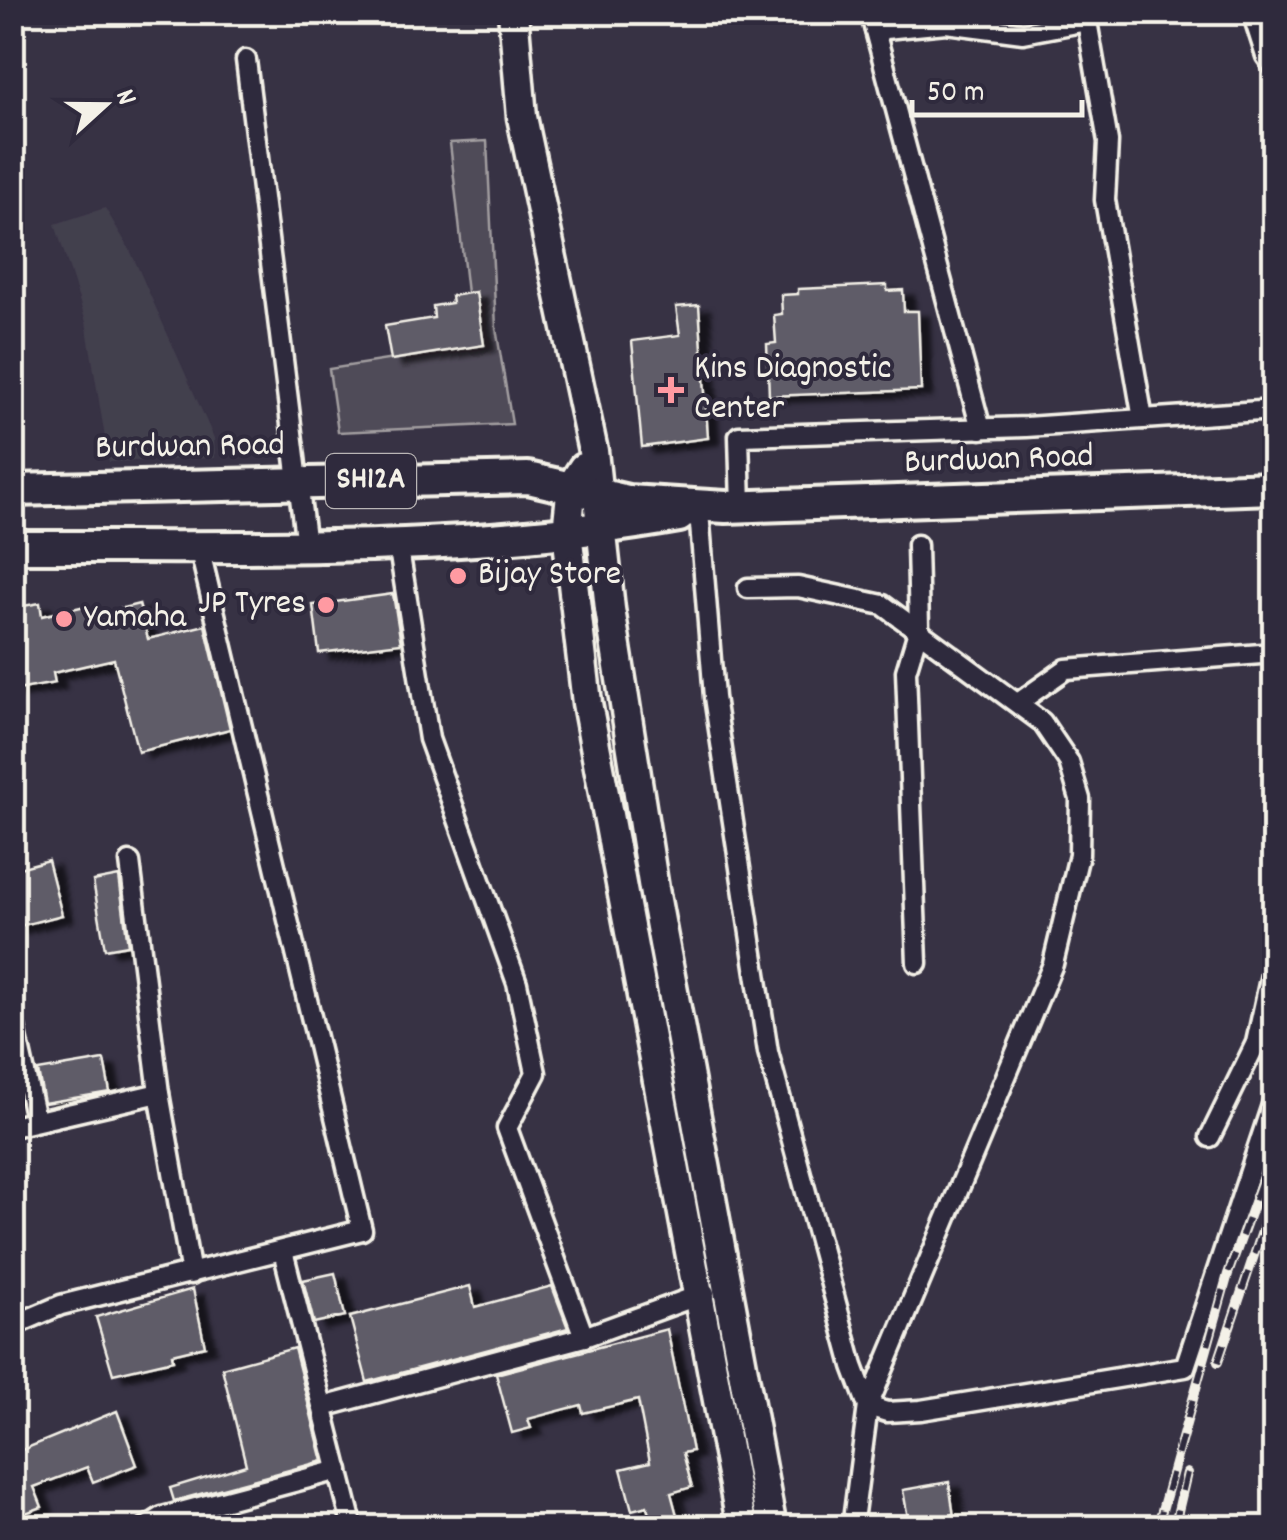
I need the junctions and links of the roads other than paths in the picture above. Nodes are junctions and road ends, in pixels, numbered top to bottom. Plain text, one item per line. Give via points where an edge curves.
1 (512, 12) edge
2 (1252, 12) edge
3 (872, 21) edge
4 (246, 60) dead end
5 (1274, 67) edge
6 (1274, 410) edge
7 (1144, 419) junction
8 (981, 429) junction
9 (300, 483) junction
10 (584, 488) junction
11 (1274, 488) edge
12 (12, 490) edge
13 (722, 509) junction
14 (601, 529) junction
15 (568, 532) junction
16 (398, 543) junction
17 (917, 545) dead end
18 (199, 546) junction
19 (306, 546) junction
20 (12, 548) edge
21 (748, 588) dead end
22 (919, 628) junction
23 (1274, 653) edge
24 (1018, 702) junction
25 (130, 862) dead end
26 (1274, 961) edge
27 (917, 963) dead end
28 (12, 1014) edge
29 (159, 1092) junction
30 (1274, 1099) edge
31 (35, 1118) junction
32 (12, 1127) edge
33 (1210, 1137) dead end
34 (283, 1251) junction
35 (190, 1274) junction
36 (712, 1292) junction
37 (12, 1326) edge
38 (584, 1337) junction
39 (868, 1406) junction
40 (322, 1407) junction
41 (338, 1470) junction
42 (148, 1527) edge
43 (353, 1528) edge
44 (742, 1528) edge
45 (772, 1528) edge
46 (852, 1528) edge

1 - 10 street via 522,117 593,451
2 - 5 street
3 - 7 street via 1023,33 1087,22 1108,142 1104,200
3 - 8 street
4 - 9 street
6 - 7 street
7 - 8 street
8 - 13 street via 739,436
9 - 10 main road, Burdwan Road / SH12A via 528,478
9 - 12 main road, Burdwan Road / SH12A
9 - 19 street
10 - 13 main road, Burdwan Road / SH12A via 628,501
10 - 14 street
10 - 15 street
11 - 13 main road, Burdwan Road / SH12A
13 - 14 main road, Burdwan Road / SH12A
13 - 39 street via 714,697 768,1052
14 - 15 main road, Burdwan Road / SH12A
14 - 36 street
15 - 16 main road, Burdwan Road / SH12A
15 - 36 street via 587,703
16 - 19 main road, Burdwan Road / SH12A
16 - 38 street via 429,738 517,983 536,1074 506,1128
17 - 22 street
18 - 19 main road, Burdwan Road / SH12A
18 - 20 main road, Burdwan Road / SH12A
18 - 34 street via 362,1230
21 - 22 street via 849,594 883,604
22 - 24 street
22 - 27 street via 906,671
23 - 24 street via 1066,669
24 - 39 street via 1042,722 1069,762 1080,799 1079,856 1053,964
25 - 29 street
26 - 33 street via 1256,1043
28 - 31 street
29 - 31 street
29 - 35 street
30 - 39 street via 1185,1366 921,1410
31 - 32 street
34 - 35 street
34 - 40 street
35 - 37 street via 61,1306
36 - 38 street
36 - 44 street
36 - 45 street
38 - 40 street
39 - 46 street
40 - 41 street
41 - 42 street via 162,1517
41 - 43 street

